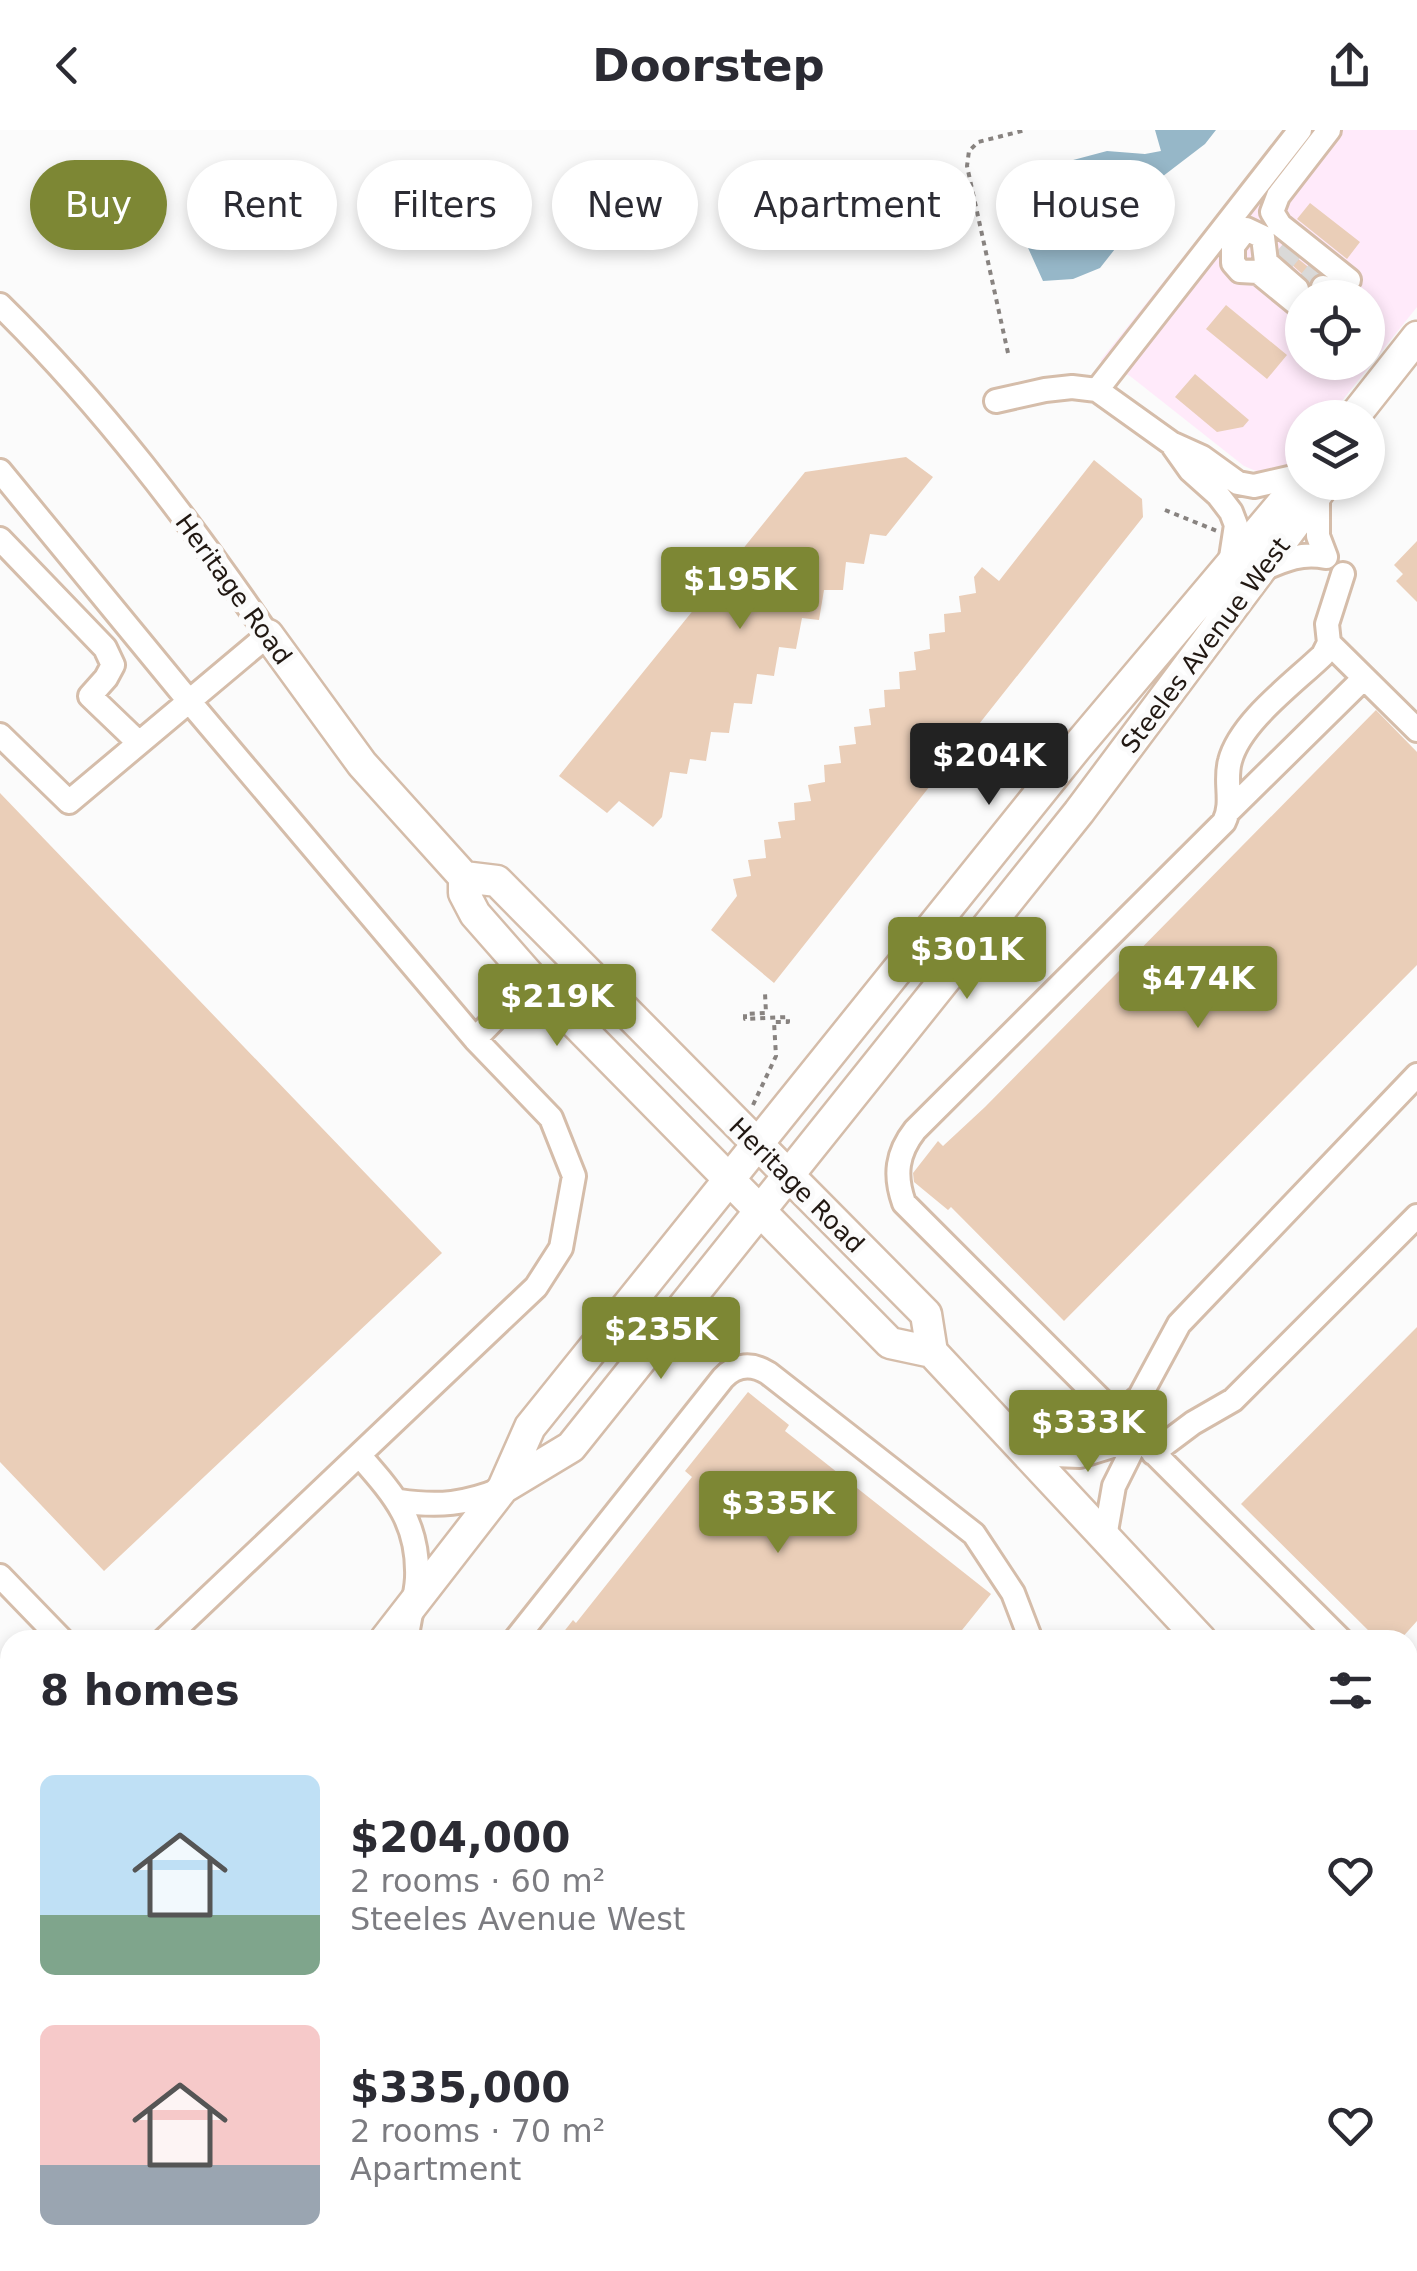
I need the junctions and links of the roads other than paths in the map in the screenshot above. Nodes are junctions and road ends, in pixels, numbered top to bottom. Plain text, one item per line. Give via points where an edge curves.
1 (1300, 130) edge
2 (1329, 130) edge
3 (1329, 280) edge
4 (0, 305) edge
5 (1300, 306) edge
6 (1417, 338) edge
7 (1417, 369) edge
8 (1096, 390) junction
9 (1367, 400) edge
10 (996, 401) dead end
11 (1385, 409) edge
12 (1170, 443) junction
13 (0, 471) edge
14 (1285, 484) edge
15 (1295, 500) edge
16 (1302, 500) edge
17 (1314, 500) edge
18 (0, 539) edge
19 (1229, 567) junction
20 (1261, 570) junction
21 (1343, 574) dead end
22 (268, 635) junction
23 (1329, 643) junction
24 (1364, 678) junction
25 (189, 701) junction
26 (1417, 730) edge
27 (0, 735) edge
28 (139, 743) junction
29 (1230, 810) junction
30 (464, 878) junction
31 (534, 980) junction
32 (476, 1039) junction
33 (1417, 1074) edge
34 (758, 1146) junction
35 (788, 1176) junction
36 (730, 1180) junction
37 (760, 1210) junction
38 (1417, 1216) edge
39 (932, 1352) junction
40 (1118, 1416) junction
41 (1145, 1445) junction
42 (1028, 1454) junction
43 (359, 1455) junction
44 (503, 1488) junction
45 (400, 1501) junction
46 (1105, 1537) junction
47 (0, 1576) edge
48 (412, 1607) junction
49 (52, 1630) edge
50 (175, 1630) edge
51 (393, 1630) edge
52 (409, 1630) edge
53 (523, 1630) edge
54 (1026, 1630) edge
55 (1192, 1630) edge
56 (1331, 1630) edge

1 - 8 street
2 - 3 street via 1272,212
4 - 22 street, Heritage Road via 114,429
5 - 5 street via 1258,272 1240,271 1234,263 1233,246 1246,228 1270,244 1266,262 1297,289
6 - 9 main road
7 - 11 main road
8 - 10 street via 1072,387
8 - 12 street
12 - 14 street via 1238,483
12 - 19 street via 1232,512
13 - 25 street
15 - 19 main road, Steeles Avenue West
16 - 20 main road, Steeles Avenue West
17 - 20 street via 1326,557 1292,557
18 - 28 street via 104,648 113,664 90,696
19 - 34 main road, Steeles Avenue West
20 - 35 main road, Steeles Avenue West via 1079,812
21 - 23 street via 1327,624
22 - 25 street
22 - 30 main road, Heritage Road via 362,764
23 - 24 street
23 - 29 street via 1235,746 1228,766
24 - 26 street
24 - 29 street
25 - 28 street
25 - 32 street
27 - 28 street via 69,802
29 - 40 street via 915,1130 897,1170 904,1203
30 - 31 main road, Heritage Road via 468,904
30 - 34 main road, Heritage Road via 497,881
31 - 32 street
31 - 36 main road, Heritage Road
32 - 43 street via 551,1118 565,1149 574,1176 561,1248 536,1287
33 - 40 street via 1179,1324 1140,1396
34 - 35 main road, Heritage Road
34 - 36 main road, Steeles Avenue West
35 - 37 main road, Steeles Avenue West
35 - 39 main road, Heritage Road via 926,1314
36 - 37 main road, Heritage Road
36 - 44 main road, Steeles Avenue West via 530,1427
37 - 39 main road, Heritage Road via 890,1342
37 - 44 main road, Steeles Avenue West via 571,1447
38 - 41 street via 1234,1400
39 - 42 main road, Heritage Road
40 - 41 street
41 - 42 street via 1080,1456
41 - 46 street via 1114,1486
41 - 56 street
42 - 46 main road, Heritage Road
43 - 45 street
43 - 50 street
44 - 45 street via 470,1502
44 - 48 main road, Steeles Avenue West
45 - 48 street via 416,1553
46 - 55 main road, Heritage Road
47 - 49 street
48 - 51 main road, Steeles Avenue West
48 - 52 street
53 - 54 street via 723,1378 749,1366 768,1373 974,1534 1013,1592

